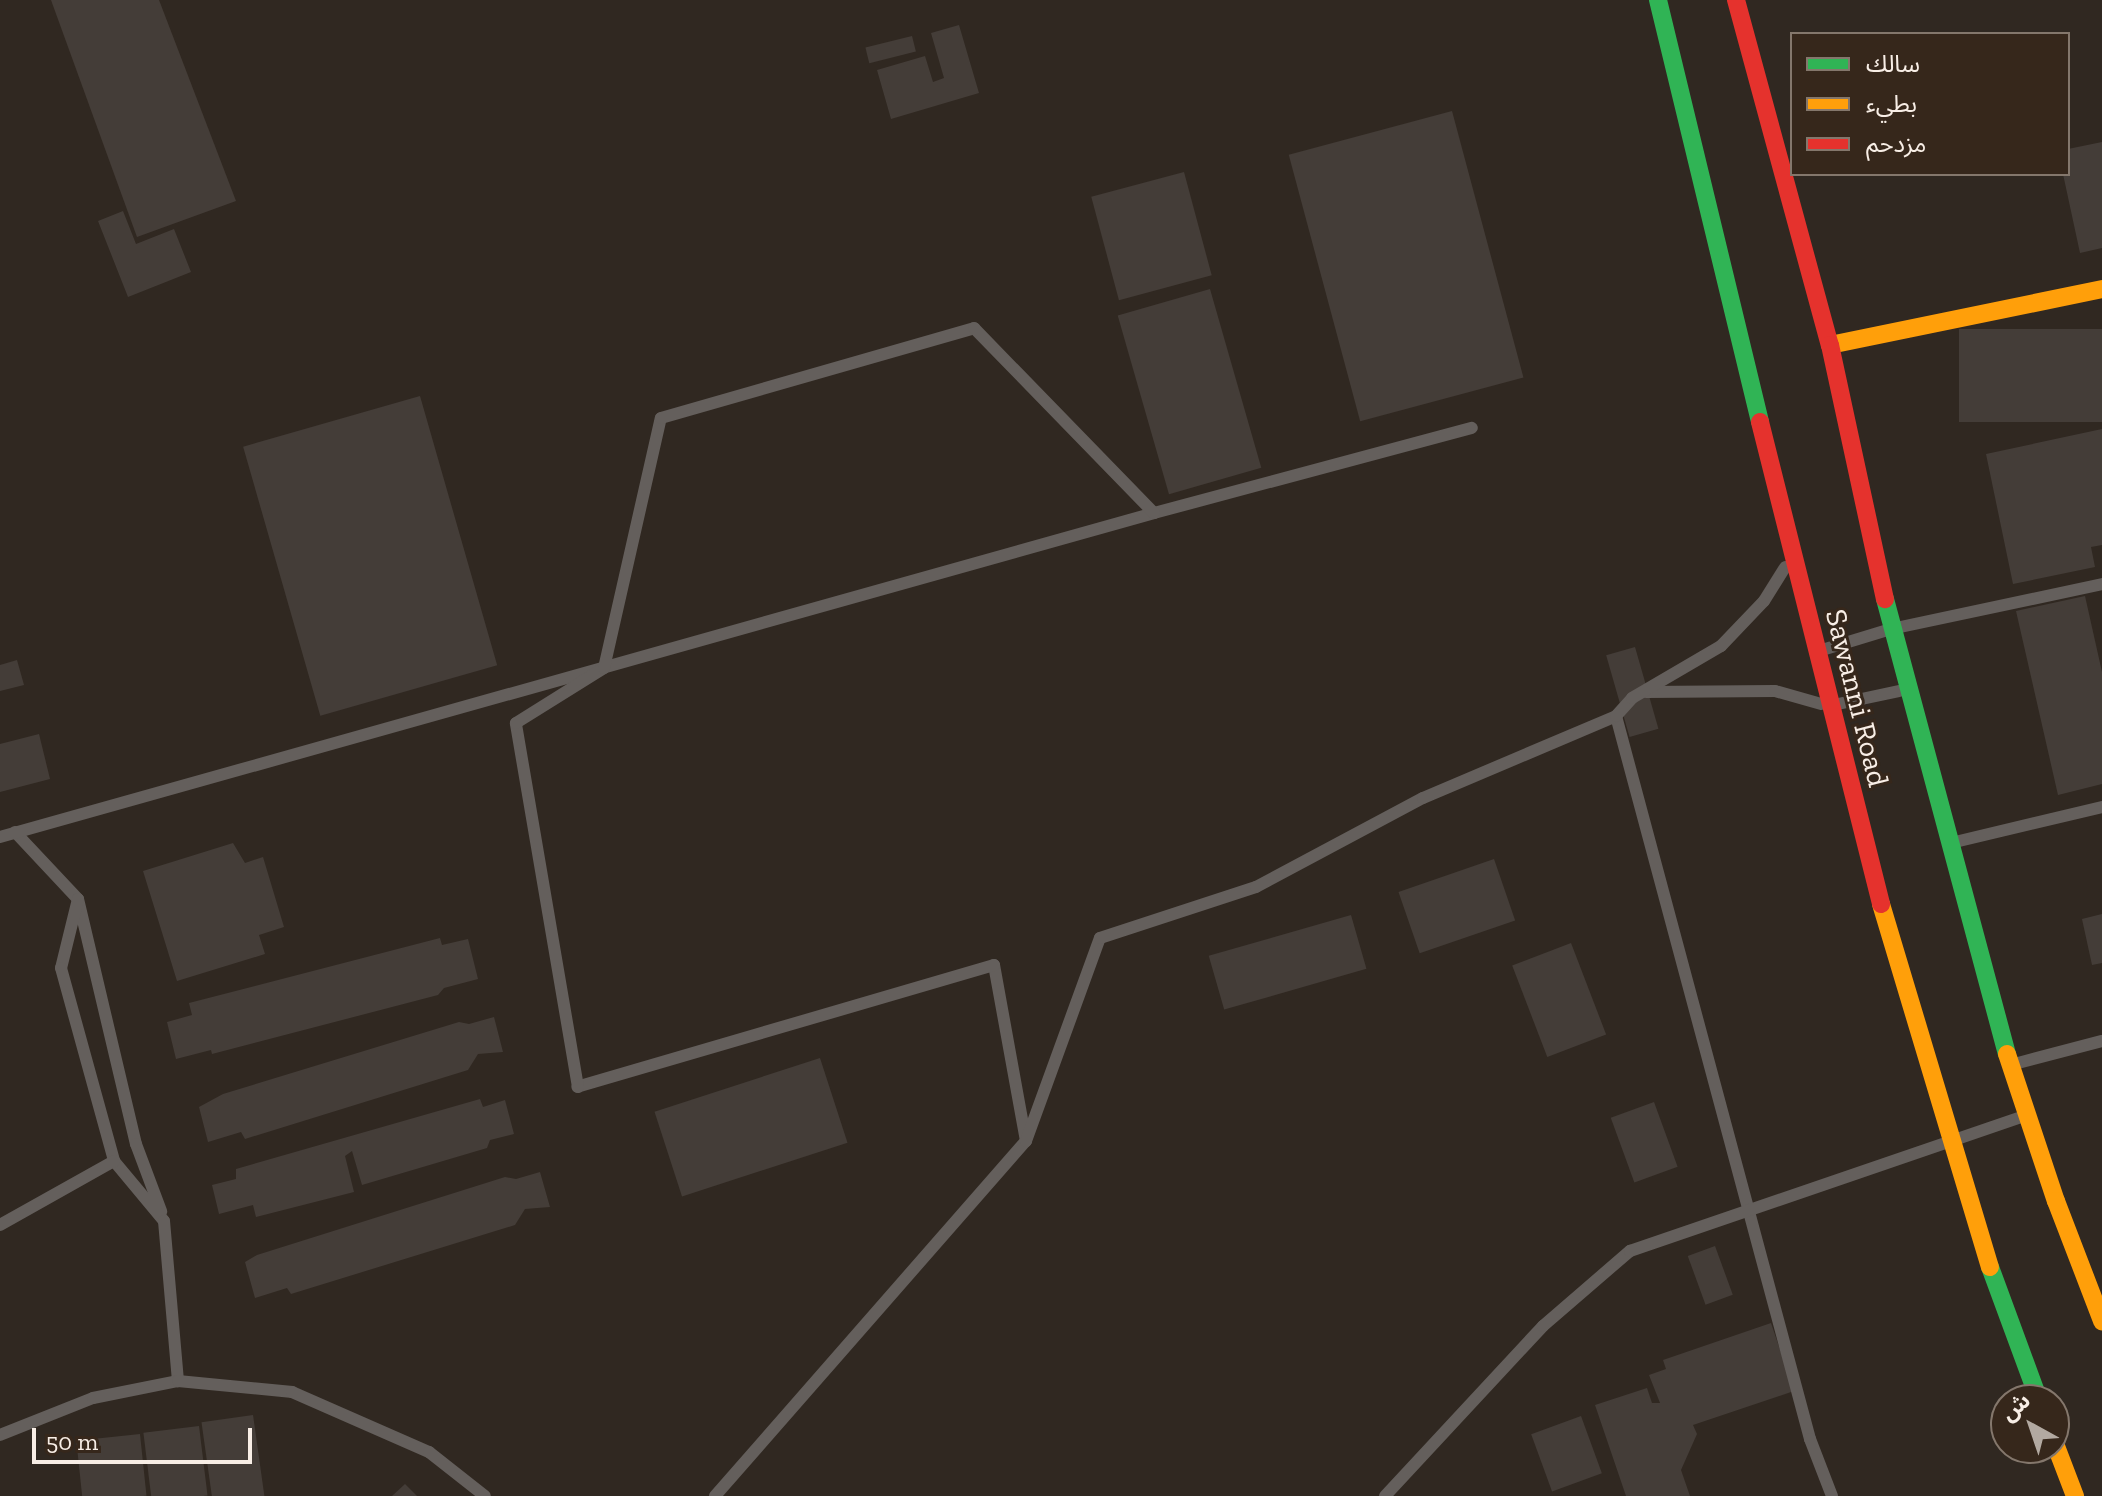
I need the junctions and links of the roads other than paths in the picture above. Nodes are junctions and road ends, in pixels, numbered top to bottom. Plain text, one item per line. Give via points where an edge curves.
1 (1658, 0) edge
2 (1736, 0) edge
3 (2102, 289) edge
4 (1830, 345) junction
5 (1472, 428) dead end
6 (1154, 513) junction
7 (1793, 554) junction
8 (2102, 584) edge
9 (1891, 629) junction
10 (1816, 652) junction
11 (604, 668) junction
12 (1907, 689) junction
13 (1646, 692) junction
14 (1830, 706) junction
15 (1616, 716) junction
16 (2102, 807) edge
17 (15, 832) junction
18 (0, 837) edge
19 (1948, 843) junction
20 (78, 899) junction
21 (2102, 1041) edge
22 (2011, 1065) junction
23 (2028, 1115) junction
24 (1026, 1141) junction
25 (1949, 1142) junction
26 (114, 1161) junction
27 (1748, 1211) junction
28 (164, 1221) junction
29 (0, 1225) edge
30 (2102, 1321) edge
31 (178, 1381) junction
32 (2033, 1384) edge
33 (0, 1435) edge
34 (2063, 1464) edge
35 (485, 1496) edge
36 (715, 1496) edge
37 (1385, 1496) edge
38 (1832, 1496) edge
39 (2075, 1496) edge

1 - 7 main road, Sawanni Road
2 - 4 main road, Sawanni Road
3 - 4 main road
4 - 9 main road, Sawanni Road
5 - 6 lane
6 - 11 lane
6 - 11 lane via 974,328 661,418
7 - 10 main road, Sawanni Road
7 - 13 lane via 1745,625
8 - 9 lane
9 - 10 lane
9 - 12 main road, Sawanni Road
10 - 14 main road, Sawanni Road
11 - 17 lane
11 - 24 lane via 516,723 578,1087 994,965
12 - 14 lane
12 - 19 main road, Sawanni Road
13 - 14 lane via 1775,691
13 - 15 lane via 1632,698
14 - 25 main road, Sawanni Road
15 - 24 lane via 1423,798 1256,887 1100,938
15 - 27 lane
16 - 19 lane
17 - 18 lane
17 - 20 lane
19 - 22 main road, Sawanni Road
20 - 26 lane via 61,968
20 - 28 lane via 136,1144
21 - 22 lane
22 - 23 main road, Sawanni Road
23 - 25 lane
23 - 30 main road, Sawanni Road
24 - 36 lane
25 - 27 lane
25 - 32 main road, Sawanni Road
26 - 28 lane
26 - 29 lane
27 - 37 lane via 1630,1251 1543,1326
27 - 38 lane via 1810,1439
28 - 31 lane
31 - 33 lane via 93,1398
31 - 35 lane via 292,1392 429,1452
34 - 39 main road

